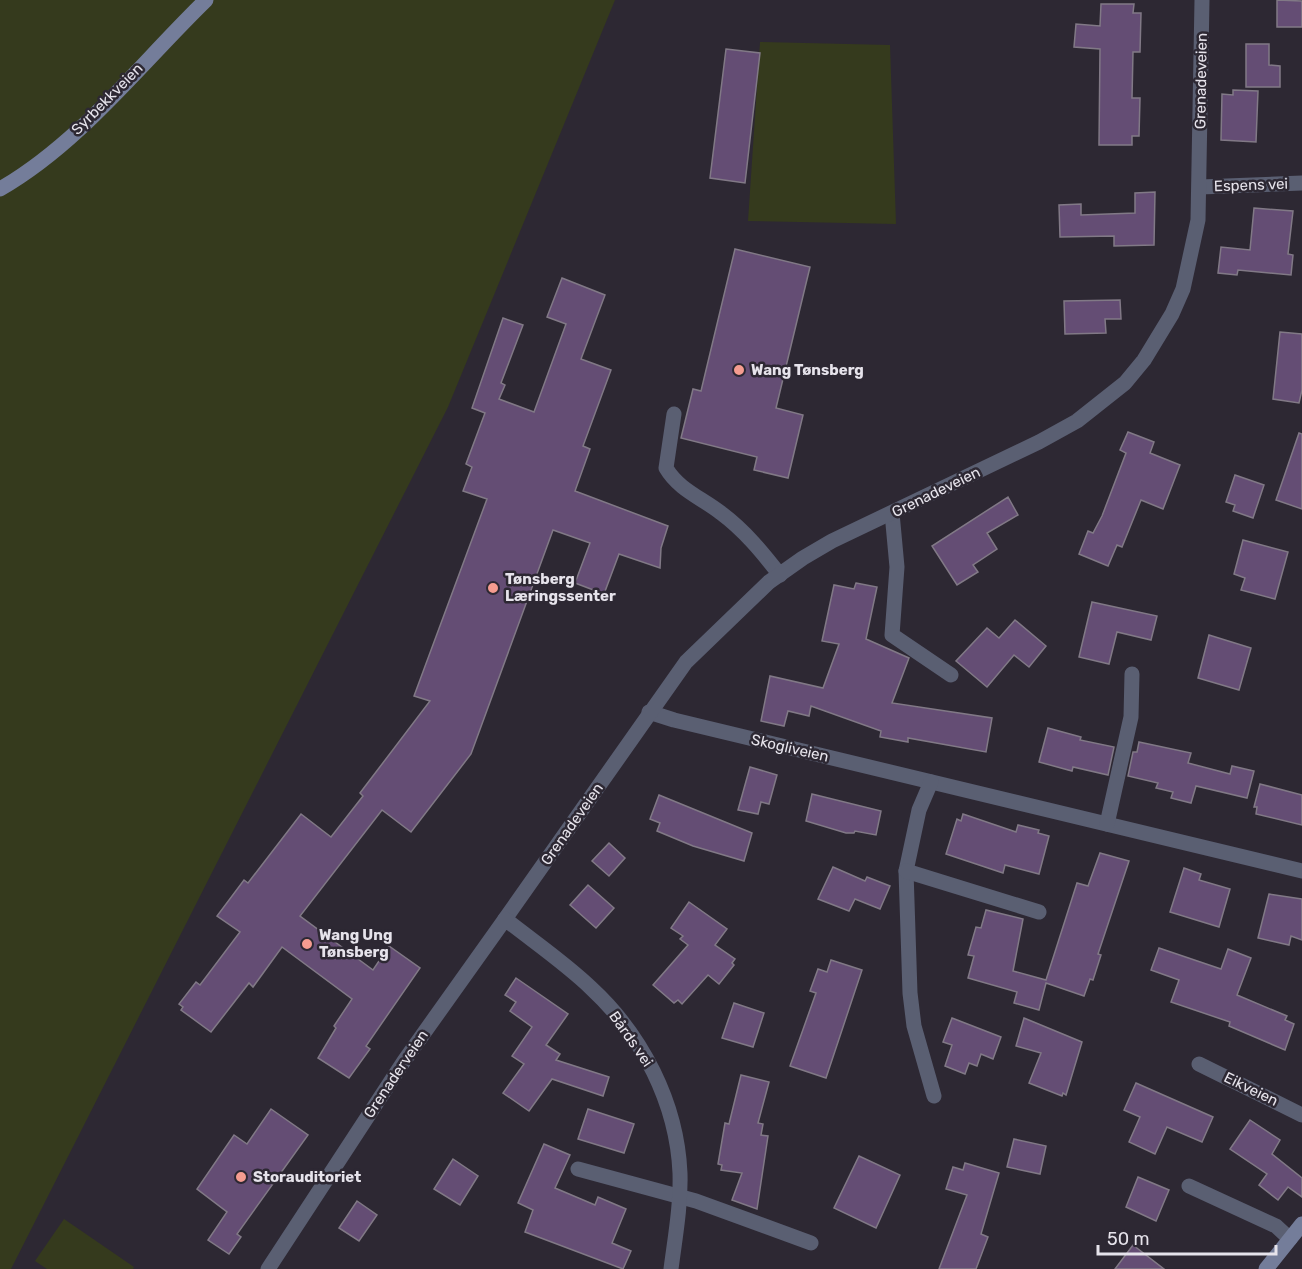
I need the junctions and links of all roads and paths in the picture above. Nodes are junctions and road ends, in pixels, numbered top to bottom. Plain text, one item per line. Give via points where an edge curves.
1 (206, 0) edge
2 (1202, 0) edge
3 (1302, 183) edge
4 (1200, 187) junction
5 (0, 189) edge
6 (674, 414) dead end
7 (892, 513) junction
8 (780, 575) junction
9 (1132, 674) dead end
10 (951, 675) dead end
11 (649, 712) junction
12 (931, 782) junction
13 (1107, 824) junction
14 (906, 871) junction
15 (1302, 871) edge
16 (1040, 912) dead end
17 (505, 920) junction
18 (1199, 1064) dead end
19 (934, 1096) dead end
20 (1302, 1115) edge
21 (578, 1169) dead end
22 (1189, 1186) dead end
23 (679, 1196) junction
24 (1302, 1224) edge
25 (1290, 1239) junction
26 (812, 1243) dead end
27 (268, 1269) edge
28 (671, 1269) edge
29 (1266, 1269) edge

1 - 5 main road, Syrbekkveien via 94,115 33,167
2 - 4 street, Grenadeveien
3 - 4 street, Espens vei
4 - 7 street, Grenadeveien via 1196,232 1183,289 1144,360 1125,383 1077,421
6 - 8 street via 666,468 671,476 741,530
7 - 8 street, Grenadeveien via 832,541
7 - 10 street via 897,567 892,635
8 - 11 street, Grenadeveien via 701,645
9 - 13 street via 1131,717
11 - 12 street, Skogliveien
11 - 17 street, Grenadeveien
12 - 13 street, Skogliveien
12 - 14 street via 919,810
13 - 15 street, Skogliveien
14 - 16 street
14 - 19 street via 914,1026
17 - 23 street, Bårds vei via 591,987 651,1065 673,1128 680,1173
17 - 27 street, Grenaderveien via 404,1061
18 - 20 street, Eikveien
21 - 23 street
22 - 25 street via 1276,1226
23 - 26 street
23 - 28 street, Bårds vei
24 - 25 main road
25 - 29 main road

